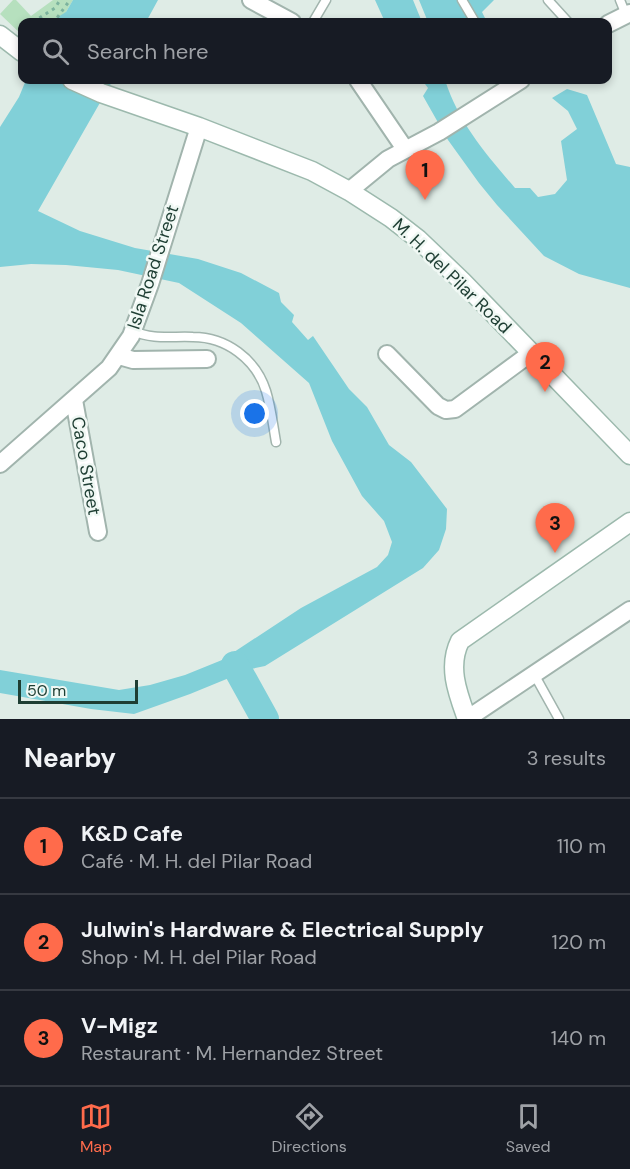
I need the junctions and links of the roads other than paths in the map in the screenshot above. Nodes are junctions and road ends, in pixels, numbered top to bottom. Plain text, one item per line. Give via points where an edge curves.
1 (251, 0) edge
2 (326, 0) edge
3 (462, 0) edge
4 (548, 0) edge
5 (625, 9) edge
6 (285, 18) edge
7 (315, 18) edge
8 (473, 18) edge
9 (564, 18) edge
10 (612, 20) edge
11 (0, 35) edge
12 (18, 48) edge
13 (81, 84) edge
14 (361, 84) edge
15 (515, 84) edge
16 (199, 126) junction
17 (405, 149) junction
18 (349, 191) junction
19 (133, 331) junction
20 (531, 353) junction
21 (387, 354) dead end
22 (125, 358) junction
23 (207, 359) dead end
24 (74, 400) junction
25 (276, 442) dead end
26 (630, 455) edge
27 (0, 464) edge
28 (630, 522) edge
29 (98, 532) dead end
30 (630, 610) edge
31 (534, 674) junction
32 (467, 719) edge
33 (559, 719) edge

1 - 6 street
2 - 7 lane
3 - 8 lane
4 - 9 lane
5 - 10 street
11 - 12 main road
13 - 16 main road, M. H. del Pilar Road
14 - 17 street
15 - 17 street
16 - 18 main road, M. H. del Pilar Road via 312,171
16 - 19 street, Isla Road Street
17 - 18 street
18 - 20 main road, M. H. del Pilar Road via 418,239
19 - 22 street, Isla Road Street
19 - 25 lane via 156,337 196,336 233,348 253,366 266,391
20 - 21 street via 454,409 446,410
20 - 26 main road, M. H. del Pilar Road
22 - 23 street
22 - 24 street, Isla Road Street
24 - 27 street, Isla Road Street
24 - 29 street, Caco Street
28 - 32 main road via 460,641 454,673
30 - 31 street
31 - 32 street
31 - 33 lane

